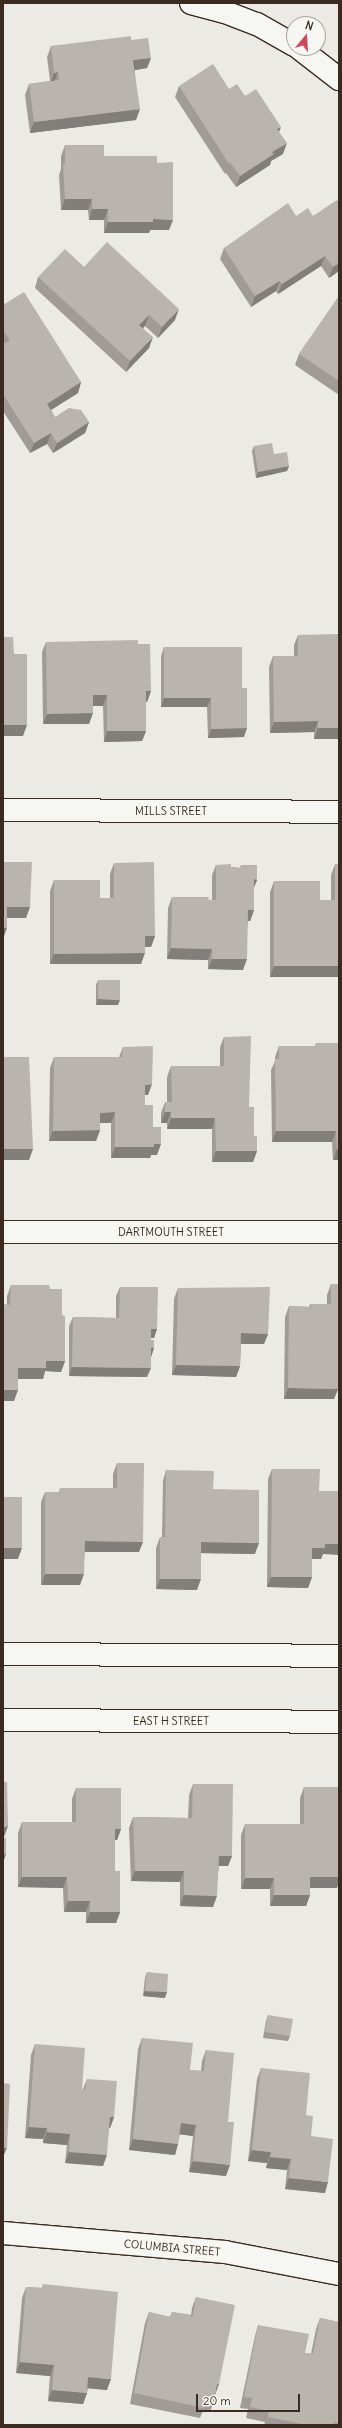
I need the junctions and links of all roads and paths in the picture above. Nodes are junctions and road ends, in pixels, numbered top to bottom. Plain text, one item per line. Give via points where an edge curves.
1 (191, 3) edge
2 (286, 41) edge
3 (309, 56) edge
4 (339, 79) edge
5 (3, 810) edge
6 (339, 812) edge
7 (3, 1232) edge
8 (339, 1232) edge
9 (3, 1654) edge
10 (339, 1656) edge
11 (3, 1720) edge
12 (339, 1722) edge
13 (3, 2233) edge
14 (339, 2274) edge

1 - 2 street via 250,22
3 - 4 street
5 - 6 street, MILLS STREET
7 - 8 street, DARTMOUTH STREET
9 - 10 street
11 - 12 street, EAST H STREET
13 - 14 street, COLUMBIA STREET via 224,2252

